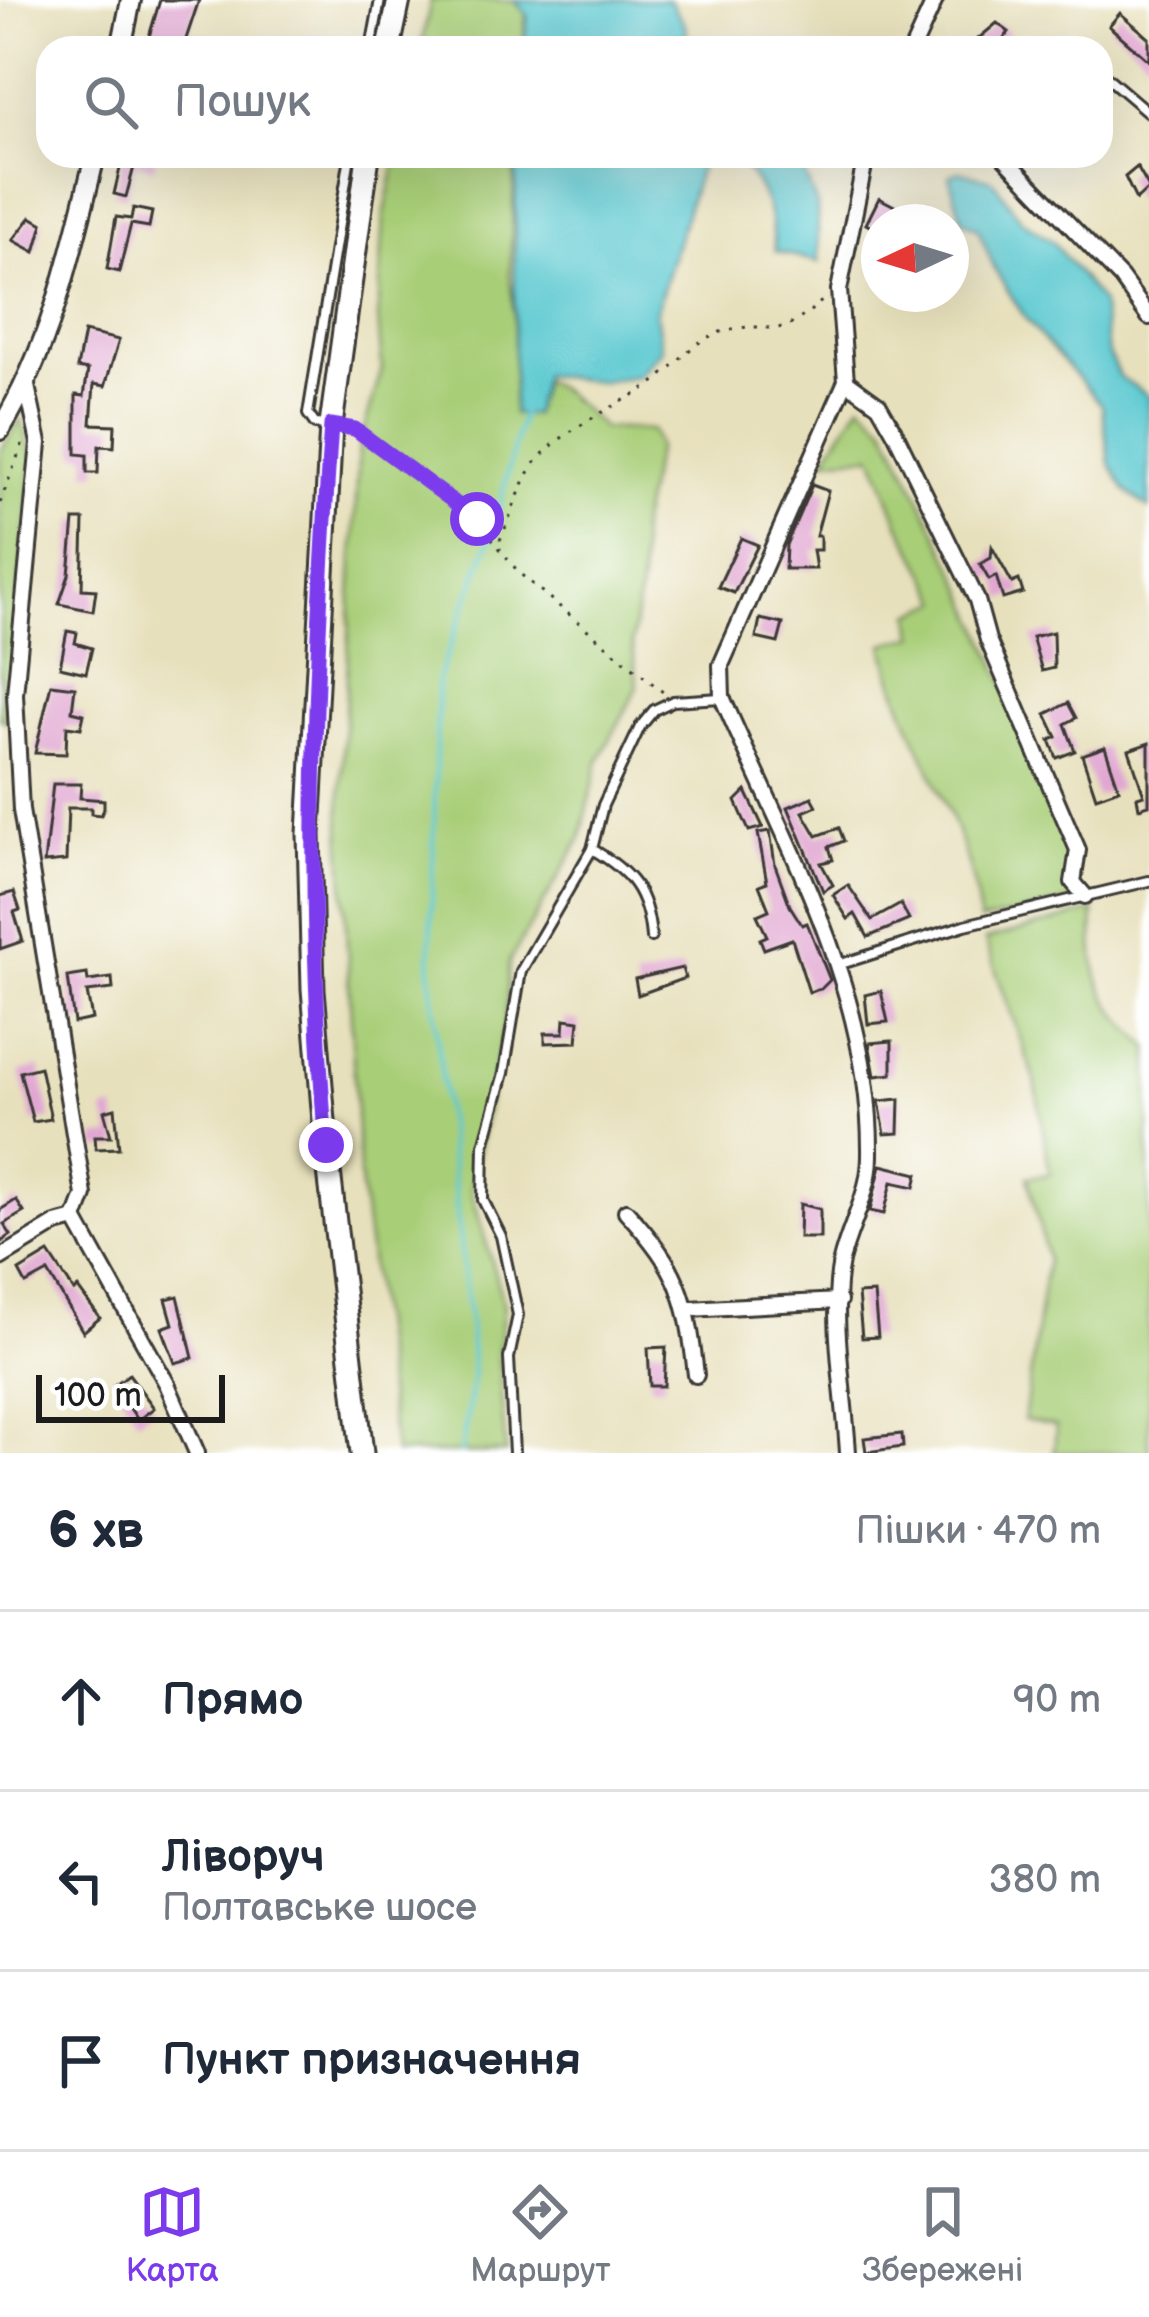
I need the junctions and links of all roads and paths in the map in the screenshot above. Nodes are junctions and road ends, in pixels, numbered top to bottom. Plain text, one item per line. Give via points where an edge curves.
1 (131, 0) edge
2 (380, 0) edge
3 (399, 0) edge
4 (935, 0) edge
5 (925, 8) edge
6 (124, 36) edge
7 (373, 36) edge
8 (392, 36) edge
9 (1113, 82) edge
10 (1149, 113) edge
11 (92, 168) edge
12 (348, 168) edge
13 (366, 168) edge
14 (864, 168) edge
15 (1015, 168) edge
16 (839, 290) junction
17 (1149, 317) edge
18 (846, 381) junction
19 (27, 386) junction
20 (33, 416) junction
21 (331, 425) junction
22 (0, 430) edge
23 (0, 503) edge
24 (500, 542) junction
25 (722, 698) junction
26 (674, 700) junction
27 (592, 849) junction
28 (1149, 880) edge
29 (1085, 896) junction
30 (651, 937) dead end
31 (842, 964) junction
32 (626, 1211) dead end
33 (75, 1219) junction
34 (0, 1258) edge
35 (839, 1301) junction
36 (688, 1309) junction
37 (696, 1375) dead end
38 (197, 1453) edge
39 (362, 1453) edge
40 (514, 1453) edge
41 (848, 1453) edge

1 - 6 street
2 - 7 lane
3 - 8 main road
4 - 5 street
9 - 10 lane
11 - 19 street
12 - 21 lane via 308,414 315,424
13 - 21 main road
14 - 16 street
15 - 17 street
16 - 18 street
16 - 24 path via 798,324 724,331 683,351 653,384 539,458
18 - 25 street via 721,665
18 - 29 street via 887,419 977,600 1078,850 1073,883
19 - 20 street
19 - 22 street
20 - 23 path
20 - 33 street via 40,443 15,708 21,810 84,1196
21 - 24 path via 355,429 470,509
21 - 39 main road via 312,728 313,989
24 - 26 path via 519,573
25 - 26 lane
25 - 31 street
26 - 27 lane via 640,727
27 - 30 lane via 645,893
27 - 40 lane via 521,971 484,1144 483,1200 501,1236 518,1315 509,1358
28 - 29 lane
29 - 31 lane
31 - 35 street via 862,1054 870,1155 841,1262
32 - 36 street via 665,1254
33 - 34 street
33 - 38 street
35 - 36 street
35 - 41 street
36 - 37 street

